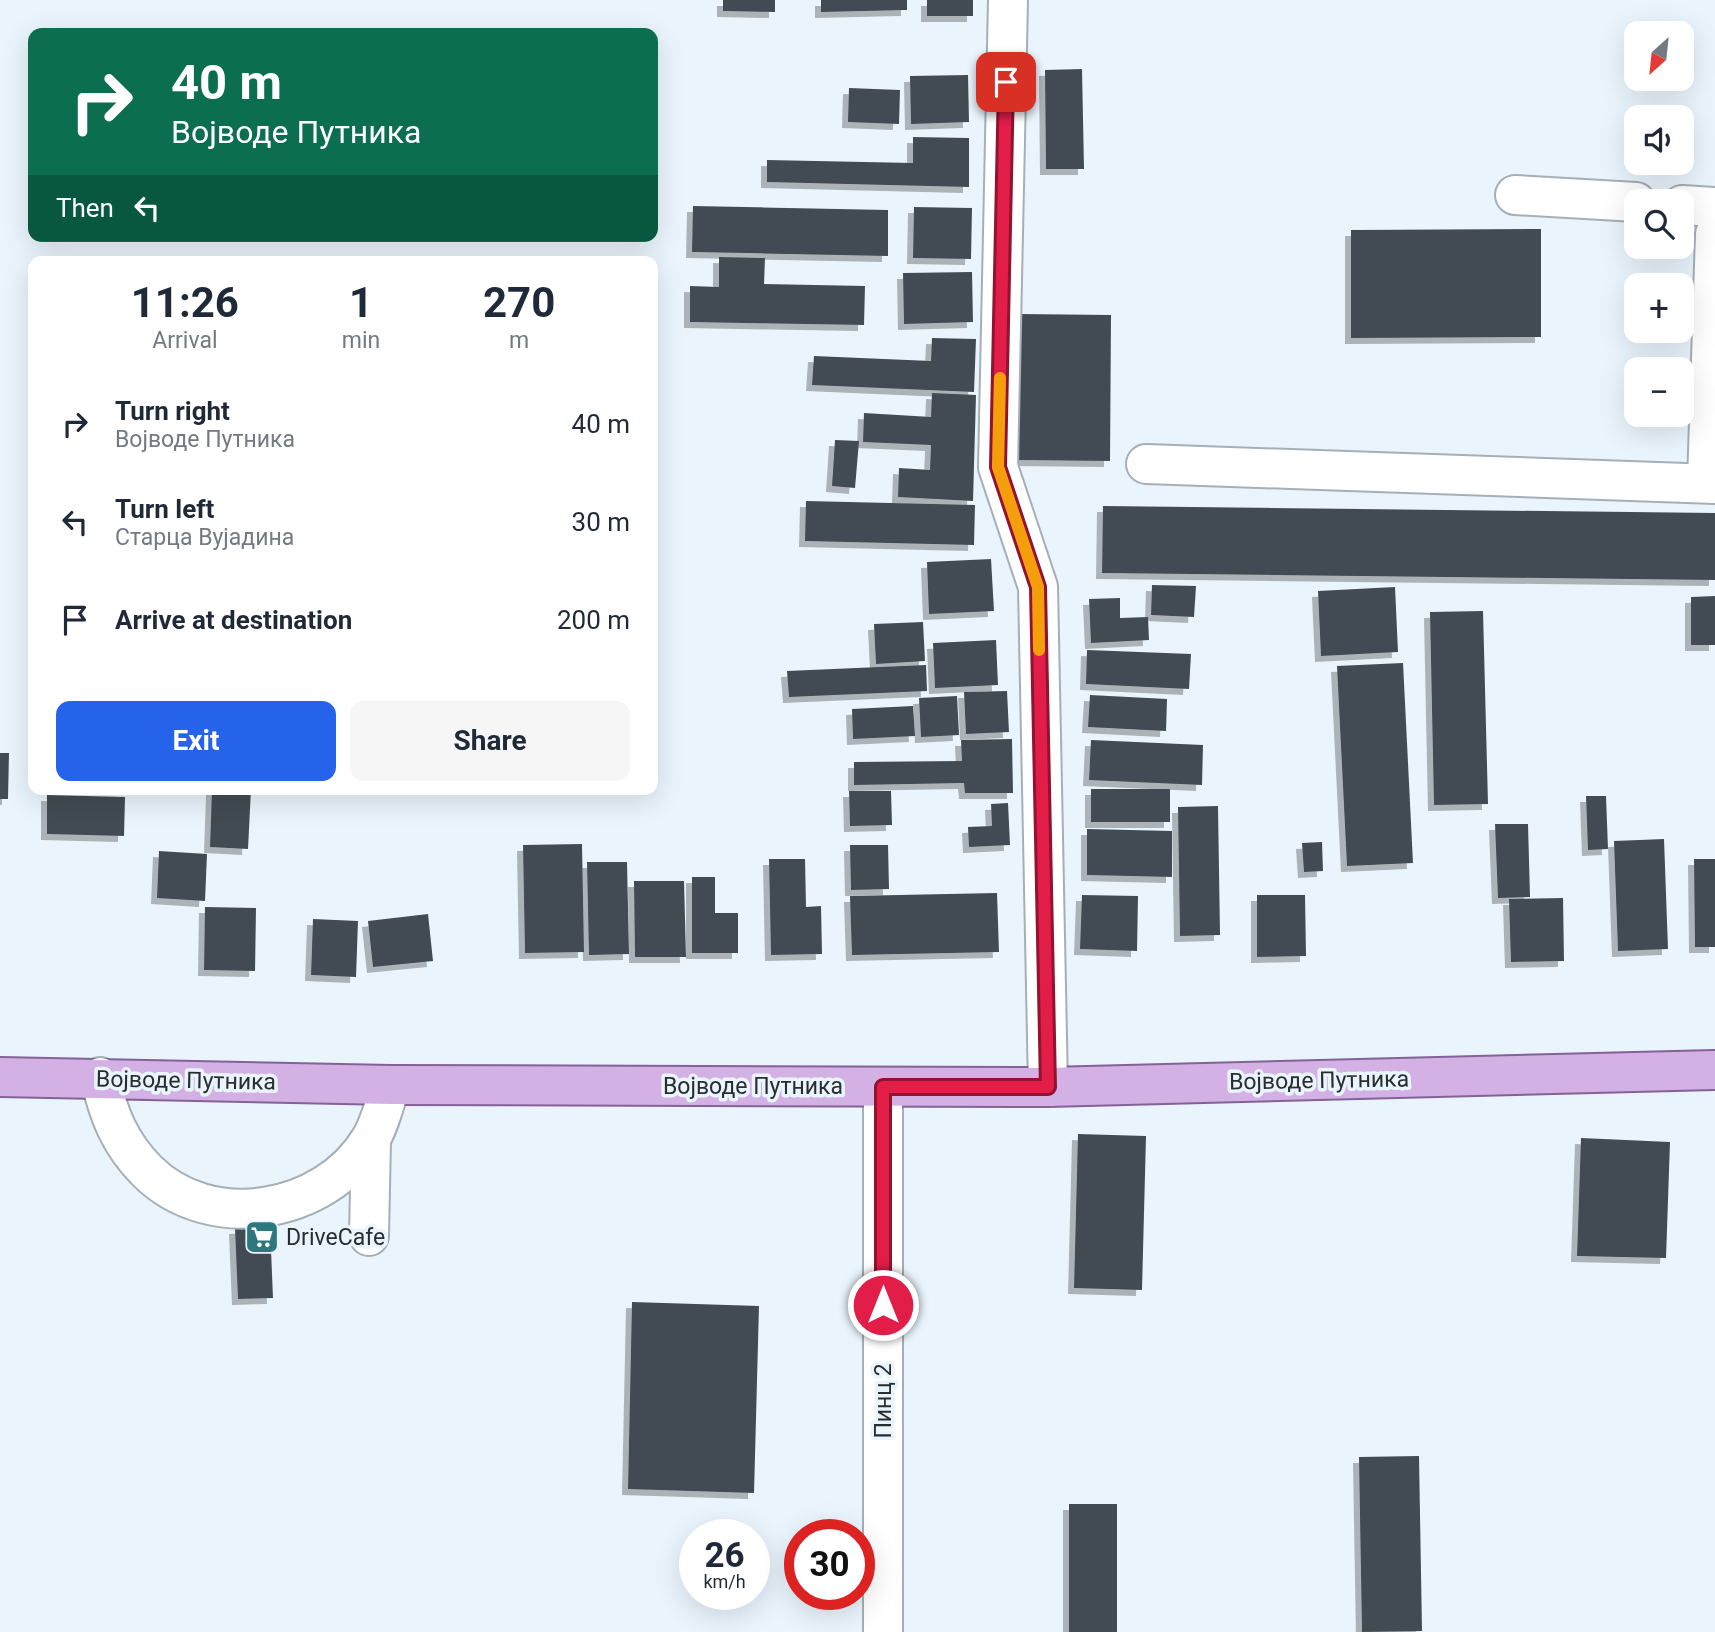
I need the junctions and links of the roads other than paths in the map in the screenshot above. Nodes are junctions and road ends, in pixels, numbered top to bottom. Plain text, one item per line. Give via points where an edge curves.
1 (1008, 0) edge
2 (1515, 195) dead end
3 (1624, 201) edge
4 (1694, 206) edge
5 (1715, 207) edge
6 (1715, 234) edge
7 (1146, 464) dead end
8 (1711, 484) edge
9 (1715, 1070) edge
10 (0, 1077) edge
11 (100, 1077) junction
12 (391, 1085) junction
13 (883, 1087) junction
14 (1048, 1087) junction
15 (371, 1139) junction
16 (369, 1236) dead end
17 (883, 1632) edge

1 - 14 street via 998,467 1038,587
2 - 3 street
4 - 5 street
6 - 8 street
7 - 8 street
9 - 14 main road, Војводе Путника
10 - 11 main road, Војводе Путника
11 - 12 main road, Војводе Путника
11 - 15 street via 108,1113 125,1145 149,1173 179,1193 214,1206 250,1209 286,1203 319,1190 348,1167
12 - 13 main road, Војводе Путника
12 - 15 street
13 - 14 main road, Војводе Путника
13 - 17 street, Пинц 2
15 - 16 street

